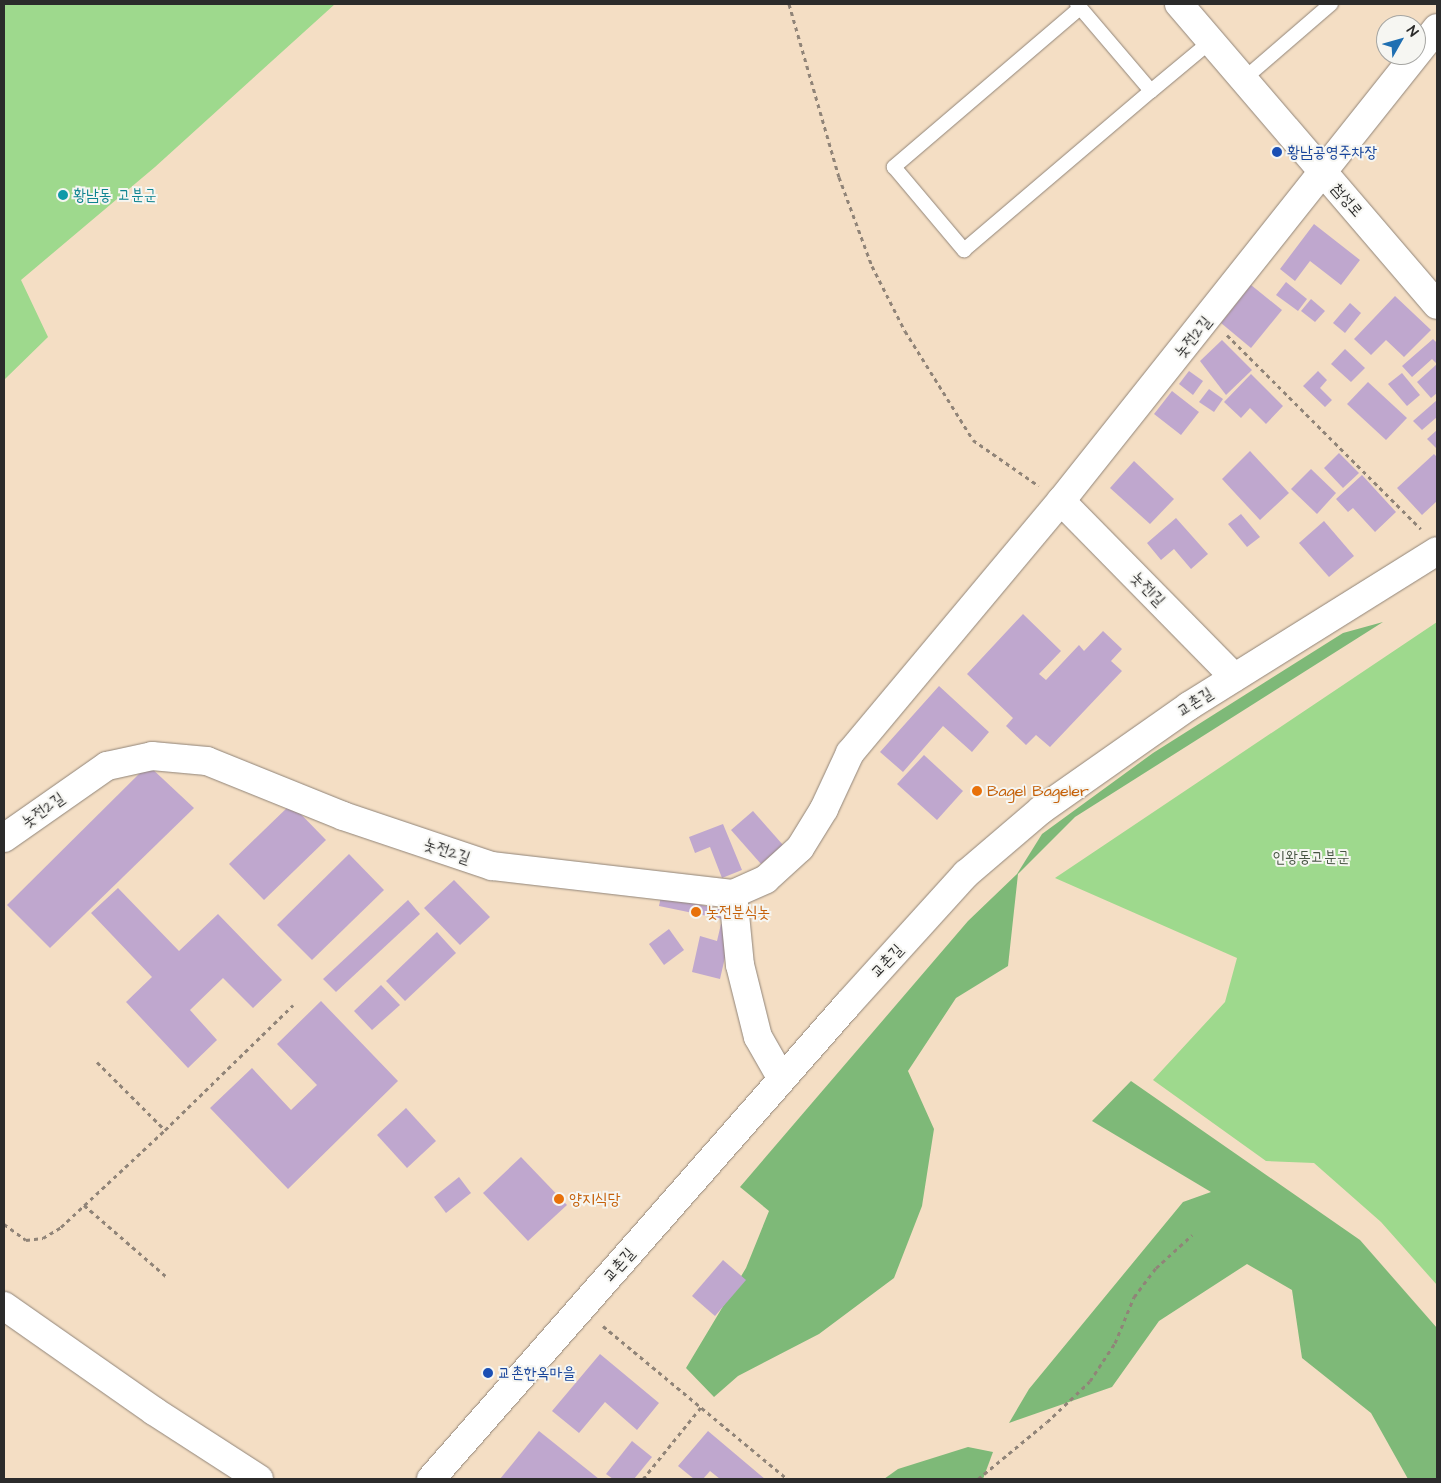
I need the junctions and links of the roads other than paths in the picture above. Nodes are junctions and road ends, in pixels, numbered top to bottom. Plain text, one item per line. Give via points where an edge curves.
1 (1179, 4) edge
2 (1332, 4) edge
3 (1079, 6) edge
4 (1437, 28) edge
5 (1211, 41) junction
6 (1244, 79) junction
7 (1151, 92) junction
8 (1324, 173) junction
9 (1437, 305) edge
10 (1062, 501) junction
11 (1430, 541) edge
12 (1234, 677) junction
13 (4, 838) edge
14 (733, 894) junction
15 (782, 1079) junction
16 (4, 1306) edge
17 (259, 1479) edge
18 (431, 1479) edge

1 - 5 street, 첨성로
2 - 6 lane
3 - 7 lane
3 - 7 lane via 894,167 913,190 964,250
4 - 8 street, 놋전2길
5 - 6 street, 첨성로
5 - 7 lane
6 - 8 street, 첨성로
8 - 9 street, 첨성로
8 - 10 street, 놋전2길
10 - 12 street, 놋전1길
10 - 14 street, 놋전2길 via 850,753 824,809 800,848 766,879
11 - 12 street, 교촌길
12 - 15 street, 교촌길 via 1041,810 966,874
13 - 14 street, 놋전2길 via 107,766 152,756 207,762 343,816 492,866
14 - 15 street via 740,965 758,1037
15 - 18 street, 교촌길
16 - 17 street via 154,1411

